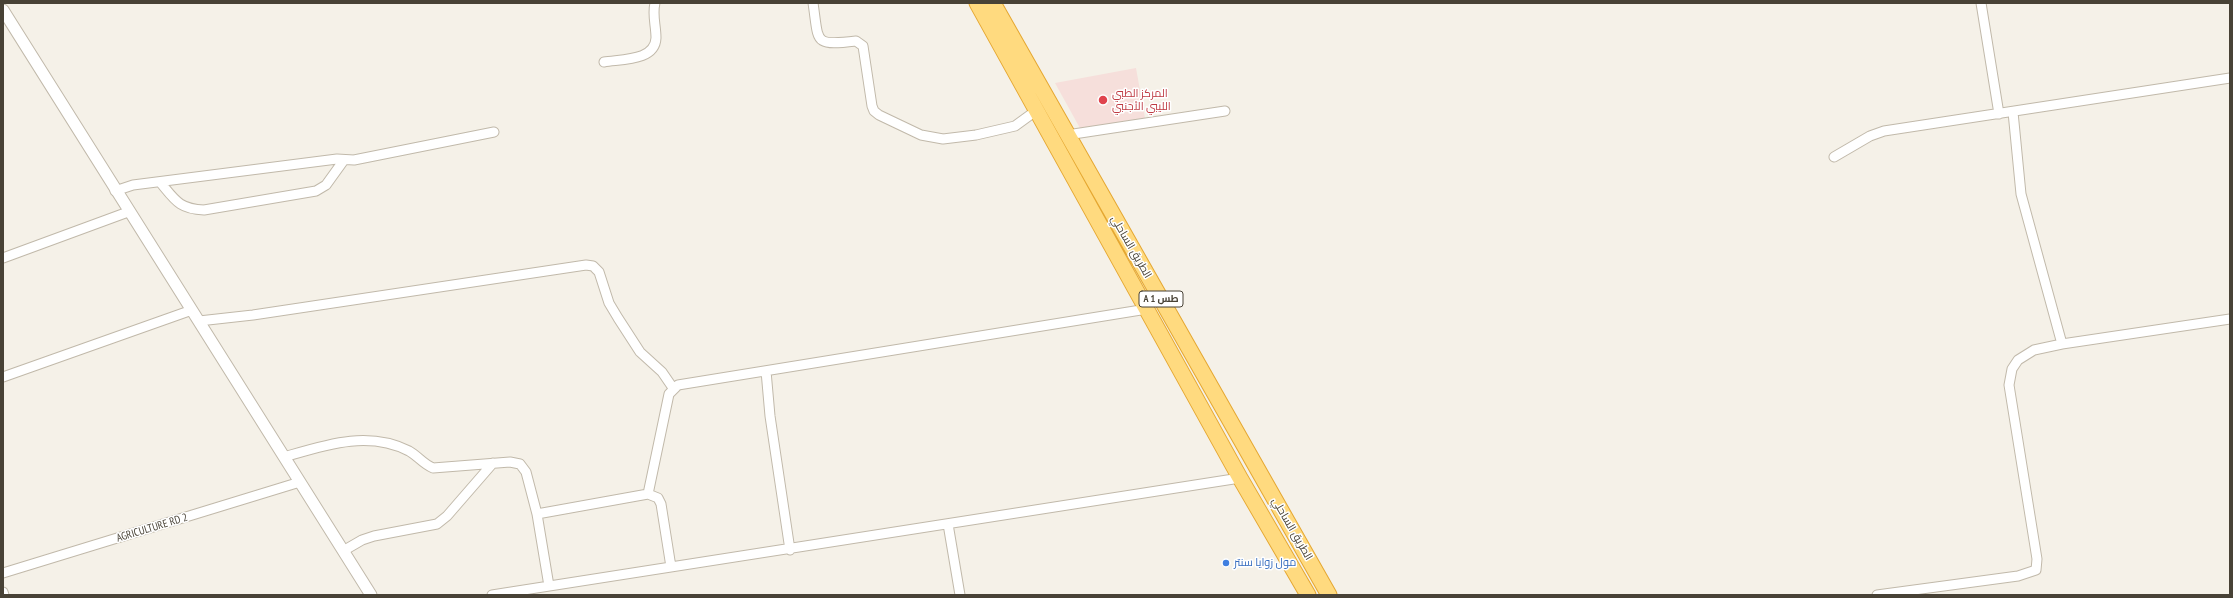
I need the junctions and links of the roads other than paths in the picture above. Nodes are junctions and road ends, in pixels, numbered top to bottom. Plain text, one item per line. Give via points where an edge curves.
1 (655, 3) edge
2 (813, 3) edge
3 (977, 3) edge
4 (993, 3) edge
5 (1981, 3) edge
6 (3, 10) edge
7 (604, 62) dead end
8 (2230, 78) edge
9 (1037, 110) junction
10 (1224, 111) dead end
11 (2013, 112) junction
12 (2000, 114) junction
13 (494, 132) dead end
14 (1067, 135) junction
15 (1834, 157) dead end
16 (344, 160) junction
17 (160, 182) junction
18 (115, 192) junction
19 (128, 212) junction
20 (3, 258) edge
21 (1147, 309) junction
22 (192, 310) junction
23 (2230, 319) edge
24 (199, 321) junction
25 (2062, 344) junction
26 (766, 371) junction
27 (3, 377) edge
28 (673, 388) junction
29 (284, 457) junction
30 (493, 463) junction
31 (1240, 478) junction
32 (300, 482) junction
33 (648, 494) junction
34 (537, 514) junction
35 (948, 524) junction
36 (790, 550) junction
37 (343, 551) junction
38 (671, 567) junction
39 (3, 573) edge
40 (548, 586) junction
41 (371, 595) edge
42 (492, 595) edge
43 (960, 595) edge
44 (1308, 595) edge
45 (1329, 595) edge
46 (1877, 595) edge

1 - 7 street via 654,48 647,55
2 - 9 street via 818,35 822,42 828,44 856,41 863,46 872,106 874,111 886,119 921,135 943,139 1015,126
3 - 9 highway, الطريق الساحلي / A 1 طس
4 - 14 highway, الطريق الساحلي / A 1 طس
5 - 12 street
6 - 18 street
8 - 11 street
9 - 21 highway, الطريق الساحلي / A 1 طس
10 - 14 street
11 - 12 street
11 - 25 street via 2021,194
12 - 15 street via 1884,131 1870,136
13 - 16 street
14 - 45 highway, الطريق الساحلي / A 1 طس
16 - 17 street
16 - 17 street via 326,185 316,191 204,210 189,209 178,204
17 - 18 street via 133,185
18 - 19 street
19 - 20 street
19 - 22 street
21 - 26 street
21 - 31 highway, الطريق الساحلي / A 1 طس
22 - 24 street
22 - 27 street
23 - 25 street
24 - 28 street via 586,265 593,266 599,272 609,303 618,318 640,352 662,372
24 - 29 street
25 - 46 street via 2024,354 2012,368 2010,376 2015,430 2037,558 2036,570 2018,576
26 - 28 street via 678,385
26 - 36 street via 770,416
28 - 33 street
29 - 30 street via 335,443 360,440 385,442 410,451 425,465 433,468
29 - 32 street
30 - 34 street via 520,464 526,472
30 - 37 street via 437,524 374,536
31 - 35 street
31 - 44 highway, الطريق الساحلي / A 1 طس
32 - 37 street
32 - 39 street, AGRICULTURE RD 2
33 - 34 street
33 - 38 street via 658,498 660,504
34 - 40 street
35 - 36 street
35 - 43 street
36 - 38 street
37 - 41 street
38 - 40 street
40 - 42 street

